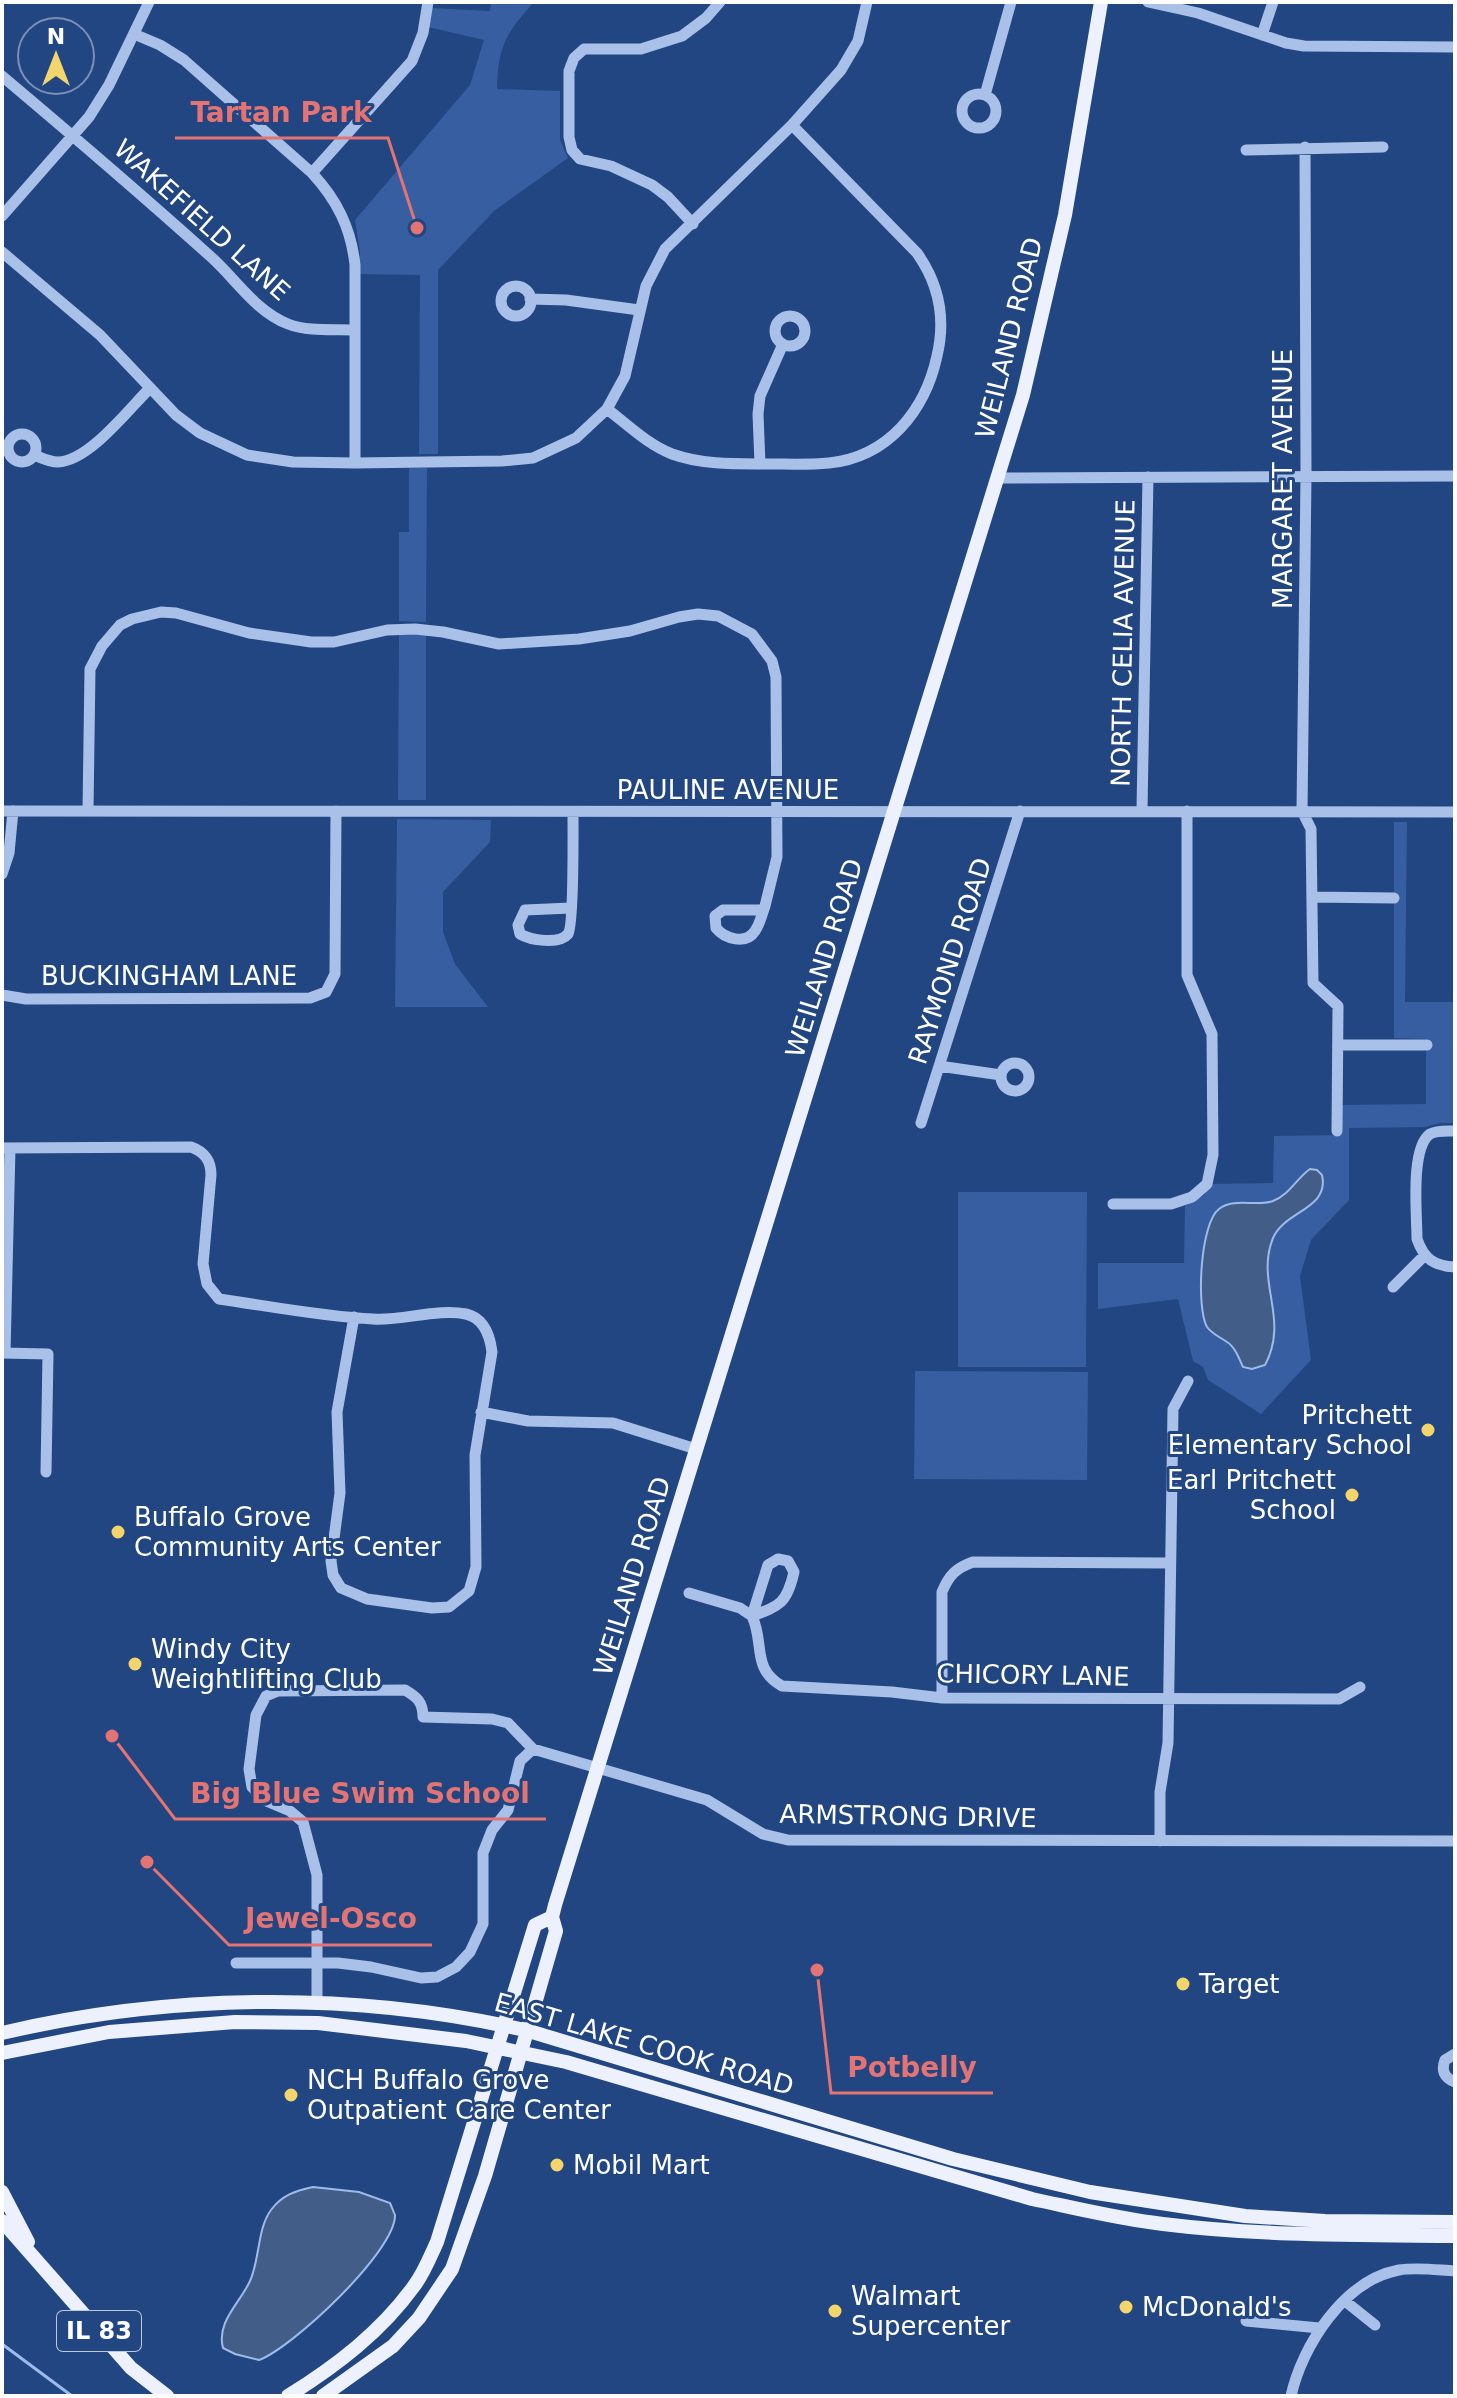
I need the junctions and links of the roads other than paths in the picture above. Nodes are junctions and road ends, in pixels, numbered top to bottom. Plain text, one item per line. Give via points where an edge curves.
1 (149, 2) edge
2 (428, 2) edge
3 (720, 2) edge
4 (867, 2) edge
5 (1011, 2) edge
6 (1101, 2) edge
7 (1148, 2) edge
8 (1273, 2) edge
9 (134, 34) junction
10 (1262, 35) junction
11 (1455, 47) edge
12 (2, 76) edge
13 (985, 95) dead end
14 (792, 125) junction
15 (72, 136) junction
16 (1305, 147) junction
17 (1383, 147) dead end
18 (1246, 150) dead end
19 (312, 173) junction
20 (2, 216) edge
21 (693, 224) junction
22 (2, 252) edge
23 (530, 299) dead end
24 (639, 310) junction
25 (355, 330) junction
26 (783, 344) dead end
27 (150, 388) junction
28 (607, 409) junction
29 (34, 455) dead end
30 (355, 463) junction
31 (760, 464) junction
32 (1306, 476) junction
33 (1455, 476) edge
34 (1148, 477) junction
35 (997, 478) junction
36 (893, 810) junction
37 (1142, 810) junction
38 (8, 811) edge
39 (88, 811) junction
40 (336, 811) junction
41 (1020, 811) junction
42 (1187, 811) junction
43 (1302, 811) junction
44 (776, 812) junction
45 (1455, 812) edge
46 (573, 813) junction
47 (2, 874) edge
48 (1312, 897) junction
49 (1394, 898) dead end
50 (571, 908) junction
51 (763, 910) dead end
52 (2, 995) edge
53 (1338, 1045) junction
54 (1427, 1045) dead end
55 (939, 1066) junction
56 (1001, 1075) dead end
57 (921, 1123) dead end
58 (1337, 1131) dead end
59 (1455, 1131) edge
60 (6, 1148) edge
61 (1113, 1204) dead end
62 (1424, 1256) junction
63 (1455, 1267) edge
64 (1393, 1287) dead end
65 (354, 1317) junction
66 (4, 1353) edge
67 (1188, 1381) dead end
68 (481, 1412) junction
69 (696, 1449) junction
70 (46, 1472) dead end
71 (1169, 1563) junction
72 (689, 1593) dead end
73 (752, 1616) junction
74 (1360, 1687) dead end
75 (942, 1698) junction
76 (1168, 1699) junction
77 (533, 1749) junction
78 (598, 1766) junction
79 (1160, 1841) junction
80 (1455, 1841) edge
81 (552, 1917) junction
82 (236, 1963) dead end
83 (319, 1964) junction
84 (317, 2003) junction
85 (505, 2025) junction
86 (529, 2031) junction
87 (2, 2033) edge
88 (498, 2047) junction
89 (523, 2052) junction
90 (2, 2053) edge
91 (1455, 2054) edge
92 (1455, 2082) edge
93 (2, 2192) edge
94 (2, 2221) edge
95 (1455, 2222) edge
96 (1455, 2236) edge
97 (37, 2260) junction
98 (1455, 2271) edge
99 (1345, 2301) junction
100 (1246, 2321) dead end
101 (1375, 2325) dead end
102 (1319, 2328) junction
103 (167, 2396) edge
104 (288, 2396) edge
105 (323, 2396) edge
106 (1291, 2396) edge

1 - 9 street
2 - 19 street via 412,61
3 - 21 street via 682,36 641,49 584,49 569,71 572,150 580,159 652,185
4 - 14 street via 852,55
5 - 13 street
6 - 35 main road, WEILAND ROAD via 1065,215 1023,395
7 - 10 street
8 - 10 street
9 - 15 street via 109,85
9 - 19 street via 184,60
10 - 11 street via 1304,46
12 - 15 street, WAKEFIELD LANE
14 - 21 street
14 - 31 street via 930,272 938,294 939,348 920,406 873,449 829,463
15 - 20 street
15 - 25 street, WAKEFIELD LANE via 275,317 307,328
16 - 17 street
16 - 18 street
16 - 32 street, MARGARET AVENUE
19 - 25 street via 329,191 352,240
21 - 24 street via 665,249
22 - 27 street via 100,335
23 - 24 street
24 - 28 street via 625,376
25 - 30 street
26 - 31 street via 760,396
27 - 29 street via 85,453 61,462
27 - 30 street via 200,433 247,455
28 - 30 street via 576,438 533,458
28 - 31 street via 668,453 716,464
32 - 33 street
32 - 34 street
32 - 43 street, MARGARET AVENUE
34 - 35 street
34 - 37 street, NORTH CELIA AVENUE
35 - 36 main road, WEILAND ROAD
36 - 41 street, PAULINE AVENUE
36 - 44 street, PAULINE AVENUE
36 - 69 main road, WEILAND ROAD
37 - 41 street, PAULINE AVENUE
37 - 42 street, PAULINE AVENUE
38 - 39 street, PAULINE AVENUE
38 - 47 street via 9,853
39 - 40 street, PAULINE AVENUE
39 - 44 street via 90,669 120,625 161,612 311,642 415,629 499,644 579,639 679,617 718,616 752,634 772,661 777,694
40 - 46 street, PAULINE AVENUE
40 - 52 street, BUCKINGHAM LANE via 335,974 326,992 310,998
41 - 55 street, RAYMOND ROAD
42 - 43 street, PAULINE AVENUE
42 - 61 street via 1187,975 1212,1034 1213,1155 1207,1184 1192,1197 1171,1204
43 - 45 street, PAULINE AVENUE
43 - 48 street, MARGARET AVENUE via 1311,829
44 - 46 street, PAULINE AVENUE
44 - 51 street via 777,857
46 - 50 street
48 - 49 street
48 - 53 street, MARGARET AVENUE via 1313,983 1338,1006
50 - 50 street via 525,910 520,934 527,939 567,936
53 - 54 street
53 - 58 street, MARGARET AVENUE
55 - 56 street
55 - 57 street, RAYMOND ROAD
59 - 62 street via 1432,1133 1417,1155 1417,1239
60 - 65 street via 201,1151 211,1166 203,1264 207,1284 219,1299
60 - 66 street
62 - 63 street
62 - 64 street
65 - 68 street via 451,1313 476,1318 490,1337 492,1352
65 - 68 street via 336,1427 340,1493 331,1561 341,1588 367,1599 432,1608 449,1607 469,1591 476,1567 475,1455
66 - 70 street via 48,1354
67 - 71 street via 1173,1409
68 - 69 street via 528,1421 613,1423
69 - 78 main road, WEILAND ROAD
71 - 75 street via 973,1562 959,1567 942,1592
71 - 76 street
72 - 73 street
73 - 73 street, CHICORY LANE via 785,1600 794,1575 788,1561 768,1565
73 - 75 street, CHICORY LANE via 760,1661 782,1686
74 - 76 street, CHICORY LANE via 1339,1699
75 - 76 street, CHICORY LANE
76 - 79 street
77 - 78 street, ARMSTRONG DRIVE
77 - 83 street via 520,1761 508,1810 483,1853 483,1924 456,1967 421,1978 371,1967
77 - 83 street, ARMSTRONG DRIVE via 508,1723 423,1717 417,1697 405,1690 290,1690 266,1696 256,1715 252,1787 303,1822 317,1875
78 - 79 street, ARMSTRONG DRIVE via 707,1800 763,1834 788,1840
78 - 81 main road, WEILAND ROAD
79 - 80 street, ARMSTRONG DRIVE
81 - 85 main road, WEILAND ROAD via 535,1925
81 - 86 main road, WEILAND ROAD via 556,1931
82 - 83 street
83 - 84 street, ARMSTRONG DRIVE
84 - 85 main road, EAST LAKE COOK ROAD
84 - 87 main road, EAST LAKE COOK ROAD via 160,2006 60,2019
85 - 86 main road, EAST LAKE COOK ROAD
85 - 88 main road, WEILAND ROAD
86 - 89 main road, WEILAND ROAD
86 - 95 main road, EAST LAKE COOK ROAD via 953,2159 1076,2189 1245,2216
88 - 89 main road, EAST LAKE COOK ROAD
88 - 90 main road, EAST LAKE COOK ROAD via 318,2023 235,2022 109,2032
88 - 104 main road, WEILAND ROAD via 437,2242 416,2284 347,2356
89 - 96 main road, EAST LAKE COOK ROAD via 1089,2211 1221,2229
89 - 105 main road, WEILAND ROAD via 452,2269 393,2346
91 - 92 street via 1445,2060 1443,2069
93 - 97 main road, IL 83
94 - 97 main road, IL 83
97 - 103 main road, IL 83 via 131,2368
98 - 99 street via 1400,2270 1358,2289
99 - 101 street
99 - 102 street
100 - 102 street
102 - 106 street

